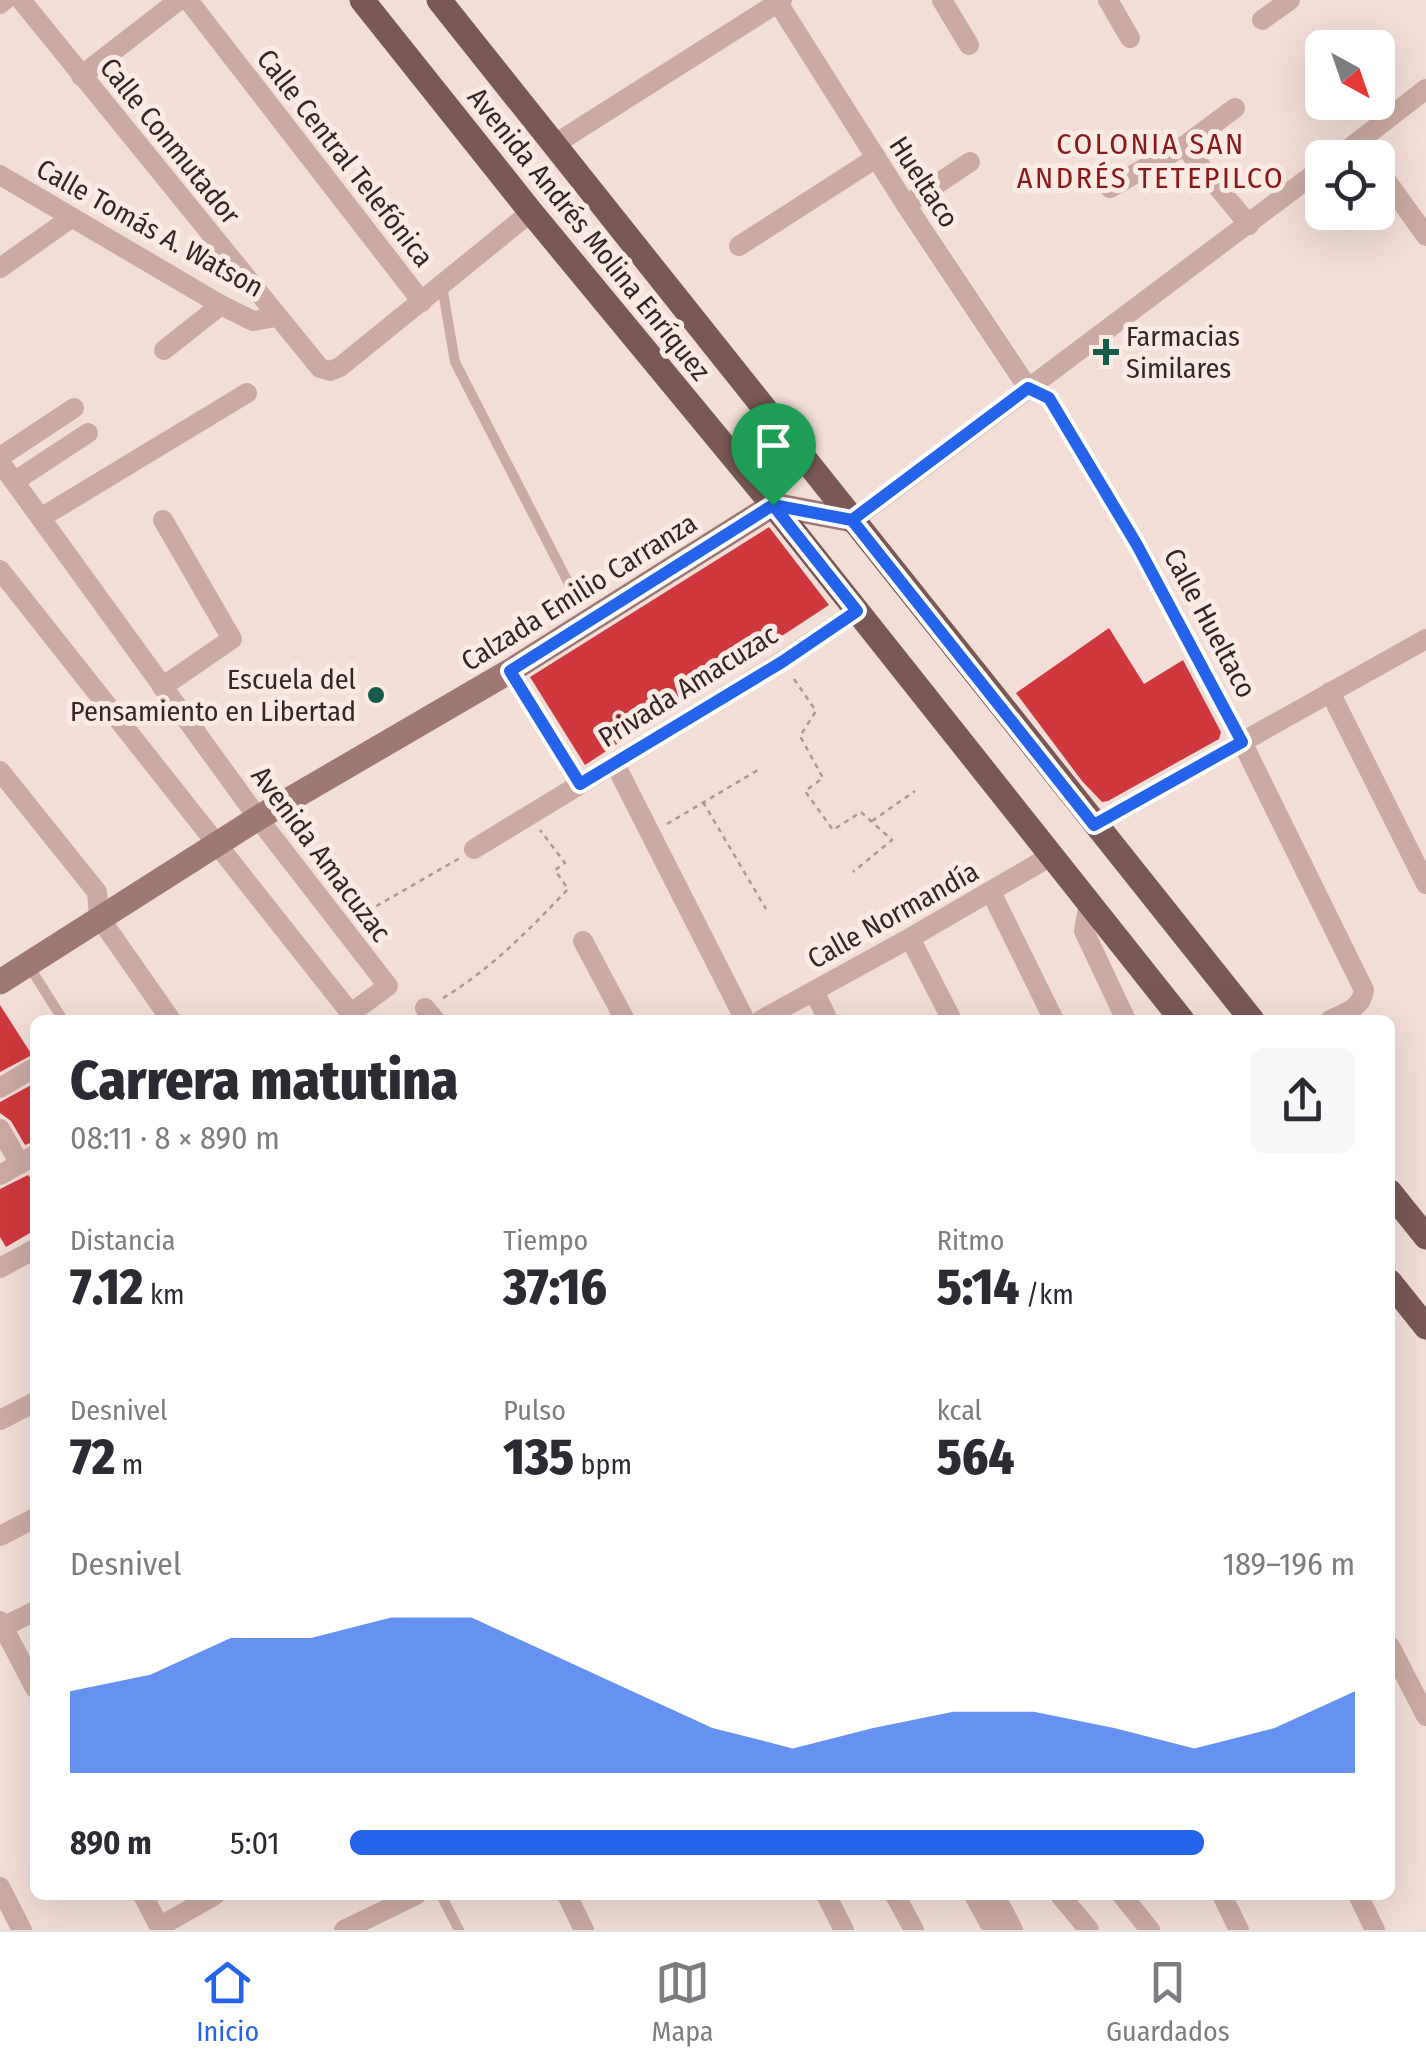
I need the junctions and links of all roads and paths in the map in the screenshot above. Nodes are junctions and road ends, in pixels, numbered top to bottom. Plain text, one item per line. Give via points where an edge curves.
1 (21, 0) edge
2 (179, 0) edge
3 (188, 0) edge
4 (362, 0) edge
5 (439, 0) edge
6 (942, 0) edge
7 (1108, 0) edge
8 (1290, 0) edge
9 (780, 1) edge
10 (1262, 20) dead end
11 (1130, 38) dead end
12 (970, 45) dead end
13 (82, 76) junction
14 (1426, 89) edge
15 (1235, 108) dead end
16 (1373, 140) edge
17 (555, 144) junction
18 (1184, 146) junction
19 (876, 158) junction
20 (970, 162) dead end
21 (0, 175) edge
22 (1305, 181) edge
23 (1110, 188) dead end
24 (1395, 193) edge
25 (906, 205) junction
26 (531, 212) junction
27 (72, 218) junction
28 (1249, 225) junction
29 (1426, 236) edge
30 (739, 246) dead end
31 (0, 268) edge
32 (442, 285) junction
33 (422, 302) junction
34 (221, 306) junction
35 (276, 317) junction
36 (164, 350) dead end
37 (1028, 388) junction
38 (247, 393) dead end
39 (74, 408) dead end
40 (88, 433) dead end
41 (0, 460) edge
42 (15, 482) junction
43 (773, 505) junction
44 (42, 516) junction
45 (163, 520) dead end
46 (852, 520) junction
47 (0, 570) edge
48 (569, 584) dead end
49 (857, 611) junction
50 (1426, 640) edge
51 (782, 662) junction
52 (510, 671) junction
53 (162, 687) junction
54 (1330, 692) junction
55 (1242, 742) junction
56 (615, 764) junction
57 (0, 770) edge
58 (758, 770) dead end
59 (580, 784) junction
60 (914, 790) dead end
61 (703, 802) junction
62 (530, 817) junction
63 (258, 818) junction
64 (872, 821) junction
65 (1094, 825) junction
66 (652, 833) junction
67 (217, 845) junction
68 (474, 849) joint
69 (1051, 856) junction
70 (852, 872) dead end
71 (1426, 884) edge
72 (991, 892) junction
73 (1089, 902) junction
74 (766, 909) dead end
75 (99, 917) junction
76 (340, 927) junction
77 (910, 938) junction
78 (583, 941) dead end
79 (29, 966) junction
80 (0, 982) edge
81 (814, 991) junction
82 (430, 1014) edge
83 (60, 1015) edge
84 (168, 1015) edge
85 (352, 1015) edge
86 (356, 1015) edge
87 (622, 1015) edge
88 (742, 1015) edge
89 (769, 1015) edge
90 (826, 1015) edge
91 (949, 1015) edge
92 (1052, 1015) edge
93 (1124, 1015) edge
94 (1178, 1015) edge
95 (1248, 1015) edge
96 (1340, 1015) edge
97 (30, 1070) edge
98 (0, 1088) edge
99 (0, 1129) edge
100 (27, 1160) edge
101 (0, 1175) edge
102 (1395, 1198) edge
103 (1426, 1237) edge
104 (30, 1252) edge
105 (0, 1268) edge
106 (1395, 1292) edge
107 (1426, 1327) edge
108 (30, 1405) edge
109 (0, 1420) edge
110 (30, 1521) edge
111 (0, 1536) edge
112 (30, 1612) edge
113 (2, 1624) edge
114 (1395, 1656) edge
115 (30, 1678) edge
116 (1426, 1716) edge
117 (0, 1886) edge
118 (146, 1900) edge
119 (207, 1900) edge
120 (406, 1900) edge
121 (444, 1900) edge
122 (569, 1900) edge
123 (829, 1900) edge
124 (899, 1900) edge
125 (977, 1900) edge
126 (998, 1900) edge
127 (1064, 1900) edge
128 (1126, 1900) edge
129 (1224, 1900) edge
130 (1361, 1900) edge
131 (160, 1928) edge
132 (22, 1930) edge
133 (344, 1930) edge
134 (460, 1930) edge
135 (584, 1930) edge
136 (844, 1930) edge
137 (914, 1930) edge
138 (993, 1930) edge
139 (1013, 1930) edge
140 (1089, 1930) edge
141 (1150, 1930) edge
142 (1239, 1930) edge
143 (1376, 1930) edge

1 - 13 street, Calle Conmutador
2 - 13 street
3 - 33 street, Calle Central Telefónica
4 - 26 main road, Avenida Andrés Molina Enríquez
5 - 17 main road, Avenida Andrés Molina Enríquez
6 - 12 street
7 - 11 street
8 - 10 street
9 - 17 street
9 - 19 street, Hueltaco
13 - 35 street, Calle Conmutador
14 - 16 street
15 - 18 street
17 - 46 main road, Avenida Andrés Molina Enríquez
18 - 23 street
18 - 28 street
19 - 25 street, Hueltaco
19 - 30 street
20 - 25 street
21 - 27 street, Calle Tomás A. Watson
22 - 28 street
24 - 29 street
25 - 37 street, Hueltaco
26 - 32 street
26 - 43 main road, Avenida Andrés Molina Enríquez
27 - 31 street
27 - 34 street, Calle Tomás A. Watson
28 - 37 street
32 - 33 street
32 - 48 lane via 455,362
33 - 35 street, Calle Conmutador via 330,370 310,359
34 - 35 street, Calle Tomás A. Watson via 253,321
34 - 36 street
37 - 46 street
37 - 55 street, Calle Hueltaco via 1049,398
38 - 44 street
39 - 41 street
40 - 42 street
41 - 42 street, Avenida Amacuzac
42 - 44 street, Avenida Amacuzac
43 - 46 street
43 - 49 main road, Avenida Andrés Molina Enríquez
43 - 52 street, Calzada Emilio Carranza
44 - 53 street, Avenida Amacuzac
45 - 53 street via 232,639
46 - 65 main road, Avenida Andrés Molina Enríquez
47 - 67 street
49 - 51 street, Privada Amacuzac
49 - 69 main road, Avenida Andrés Molina Enríquez
50 - 54 street
51 - 56 street, Privada Amacuzac
51 - 64 path via 816,711 800,736 822,778 806,791 832,830 861,812
52 - 59 street
52 - 63 street, Calzada Emilio Carranza
53 - 63 street, Avenida Amacuzac
54 - 55 street
54 - 71 street
55 - 65 street
55 - 96 street, Calle Hueltaco via 1364,990 1362,1001
56 - 59 street, Privada Amacuzac
56 - 66 street
57 - 75 street via 97,892
58 - 61 path
59 - 62 street, Privada Amacuzac
60 - 64 path
61 - 66 path
61 - 74 path
62 - 68 street, Privada Amacuzac
62 - 82 path via 564,863 555,870 568,889
63 - 67 street, Calzada Emilio Carranza
63 - 76 street, Avenida Amacuzac
64 - 70 path via 892,840
65 - 95 main road, Avenida Andrés Molina Enríquez
66 - 88 street
67 - 75 street, Calzada Emilio Carranza
67 - 85 street
68 - 76 path
69 - 72 street, Calle Normandía
69 - 73 main road, Avenida Andrés Molina Enríquez
72 - 77 street, Calle Normandía
72 - 92 street
73 - 93 street via 1084,931
73 - 94 main road, Avenida Andrés Molina Enríquez
75 - 79 street, Calzada Emilio Carranza
75 - 84 street
76 - 86 street, Avenida Amacuzac via 388,986
77 - 81 street, Calle Normandía
77 - 91 street
78 - 87 street
79 - 80 street, Calzada Emilio Carranza
79 - 83 lane
81 - 89 street, Calle Normandía
81 - 90 street
97 - 98 street
99 - 100 street
100 - 101 street
102 - 103 main road
104 - 105 street
106 - 107 main road
108 - 109 street
110 - 111 street
112 - 113 street
113 - 115 street
114 - 116 street
117 - 132 street
118 - 131 street
119 - 131 street
120 - 133 street
121 - 134 lane
122 - 135 street
123 - 136 street
124 - 137 street
125 - 138 street
126 - 139 street
127 - 140 street
128 - 141 street
129 - 142 street
130 - 143 street

